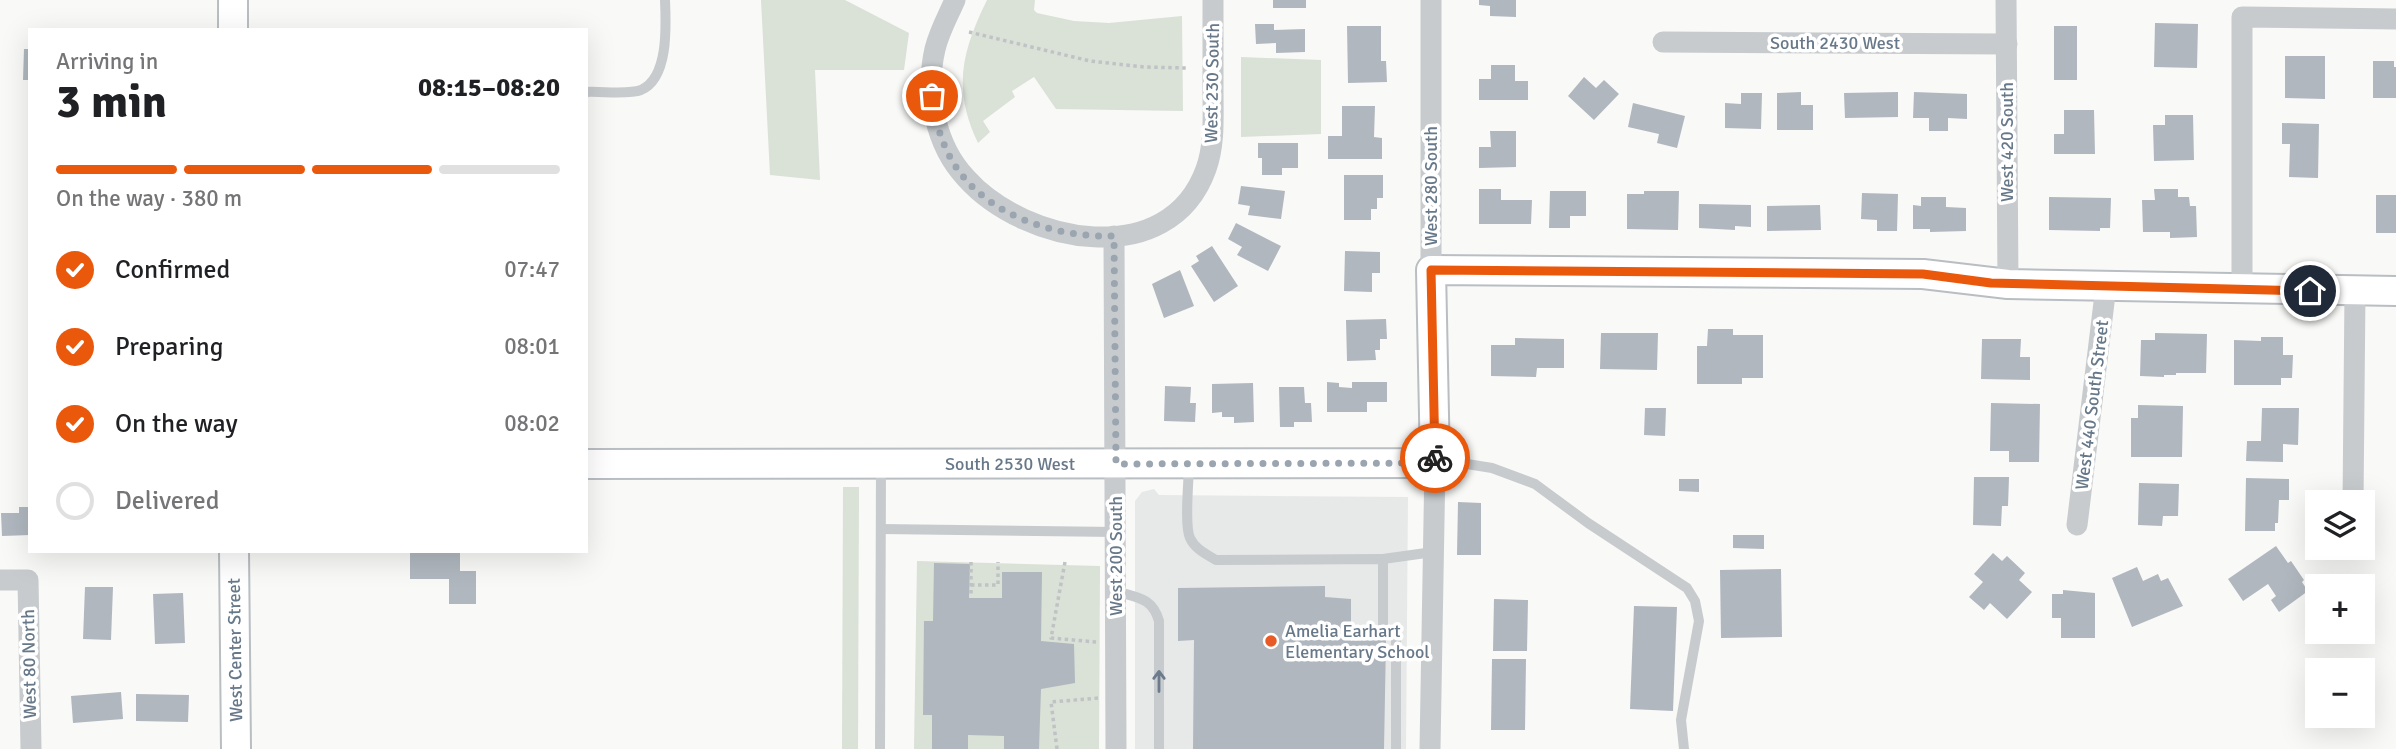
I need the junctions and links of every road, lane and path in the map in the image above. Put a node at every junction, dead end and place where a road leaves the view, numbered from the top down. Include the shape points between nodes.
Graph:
1 (233, 0) edge
2 (665, 0) edge
3 (955, 0) edge
4 (1213, 0) edge
5 (1431, 0) edge
6 (2006, 0) edge
7 (2242, 8) edge
8 (2396, 19) edge
9 (233, 28) edge
10 (969, 32) dead end
11 (1663, 42) dead end
12 (2007, 44) junction
13 (1186, 68) dead end
14 (588, 92) edge
15 (1114, 236) junction
16 (1431, 270) junction
17 (2008, 284) junction
18 (2106, 286) junction
19 (2242, 289) junction
20 (2396, 291) edge
21 (2355, 292) junction
22 (1435, 463) junction
23 (588, 464) edge
24 (881, 464) junction
25 (1116, 464) junction
26 (1189, 464) junction
27 (2353, 490) edge
28 (2077, 525) dead end
29 (881, 529) junction
30 (1116, 532) junction
31 (1433, 552) junction
32 (234, 553) edge
33 (1383, 559) junction
34 (971, 562) dead end
35 (998, 562) dead end
36 (1065, 562) dead end
37 (0, 580) edge
38 (971, 585) junction
39 (1116, 591) junction
40 (971, 597) dead end
41 (1101, 643) dead end
42 (1101, 698) dead end
43 (31, 749) edge
44 (236, 749) edge
45 (880, 749) edge
46 (1057, 749) edge
47 (1116, 749) edge
48 (1160, 749) edge
49 (1396, 749) edge
50 (1430, 749) edge
51 (1684, 749) edge

1 - 9 street
2 - 14 lane via 664,50 652,81 631,92
3 - 15 street, West 230 South via 935,50 932,79 937,127 957,167 977,190 1017,216 1063,233
4 - 15 street, West 230 South via 1212,139 1206,169 1197,188 1166,222
5 - 16 street, West 280 South
6 - 12 street, West 420 South
7 - 8 street
7 - 19 street
10 - 13 path via 1090,61
11 - 12 street, South 2430 West
12 - 17 street, West 420 South
15 - 25 street, West 200 South
16 - 17 street via 1923,274
16 - 22 street, West 280 South
17 - 18 street
18 - 19 street
18 - 28 street, West 440 South Street
19 - 21 street
20 - 21 street
21 - 27 street
22 - 26 street, South 2530 West
22 - 31 street, West 280 South
22 - 51 lane via 1492,468 1535,484 1687,588 1699,621 1681,720
23 - 24 street, South 2530 West
24 - 25 street, South 2530 West
24 - 29 lane
25 - 26 street, South 2530 West
25 - 30 street, West 200 South
26 - 33 lane via 1190,538 1201,552 1216,560
29 - 30 lane
29 - 45 lane
30 - 39 street, West 200 South
31 - 33 lane
31 - 50 street, West 280 South
32 - 44 street, West Center Street
33 - 49 lane via 1383,628 1396,636
34 - 38 path
35 - 38 path via 998,585
36 - 41 path via 1051,638
37 - 43 street, West 80 North via 28,580
38 - 40 path
39 - 47 street, West 200 South
48 -> 39 lane via 1159,621 1147,601
42 - 46 path via 1051,702

